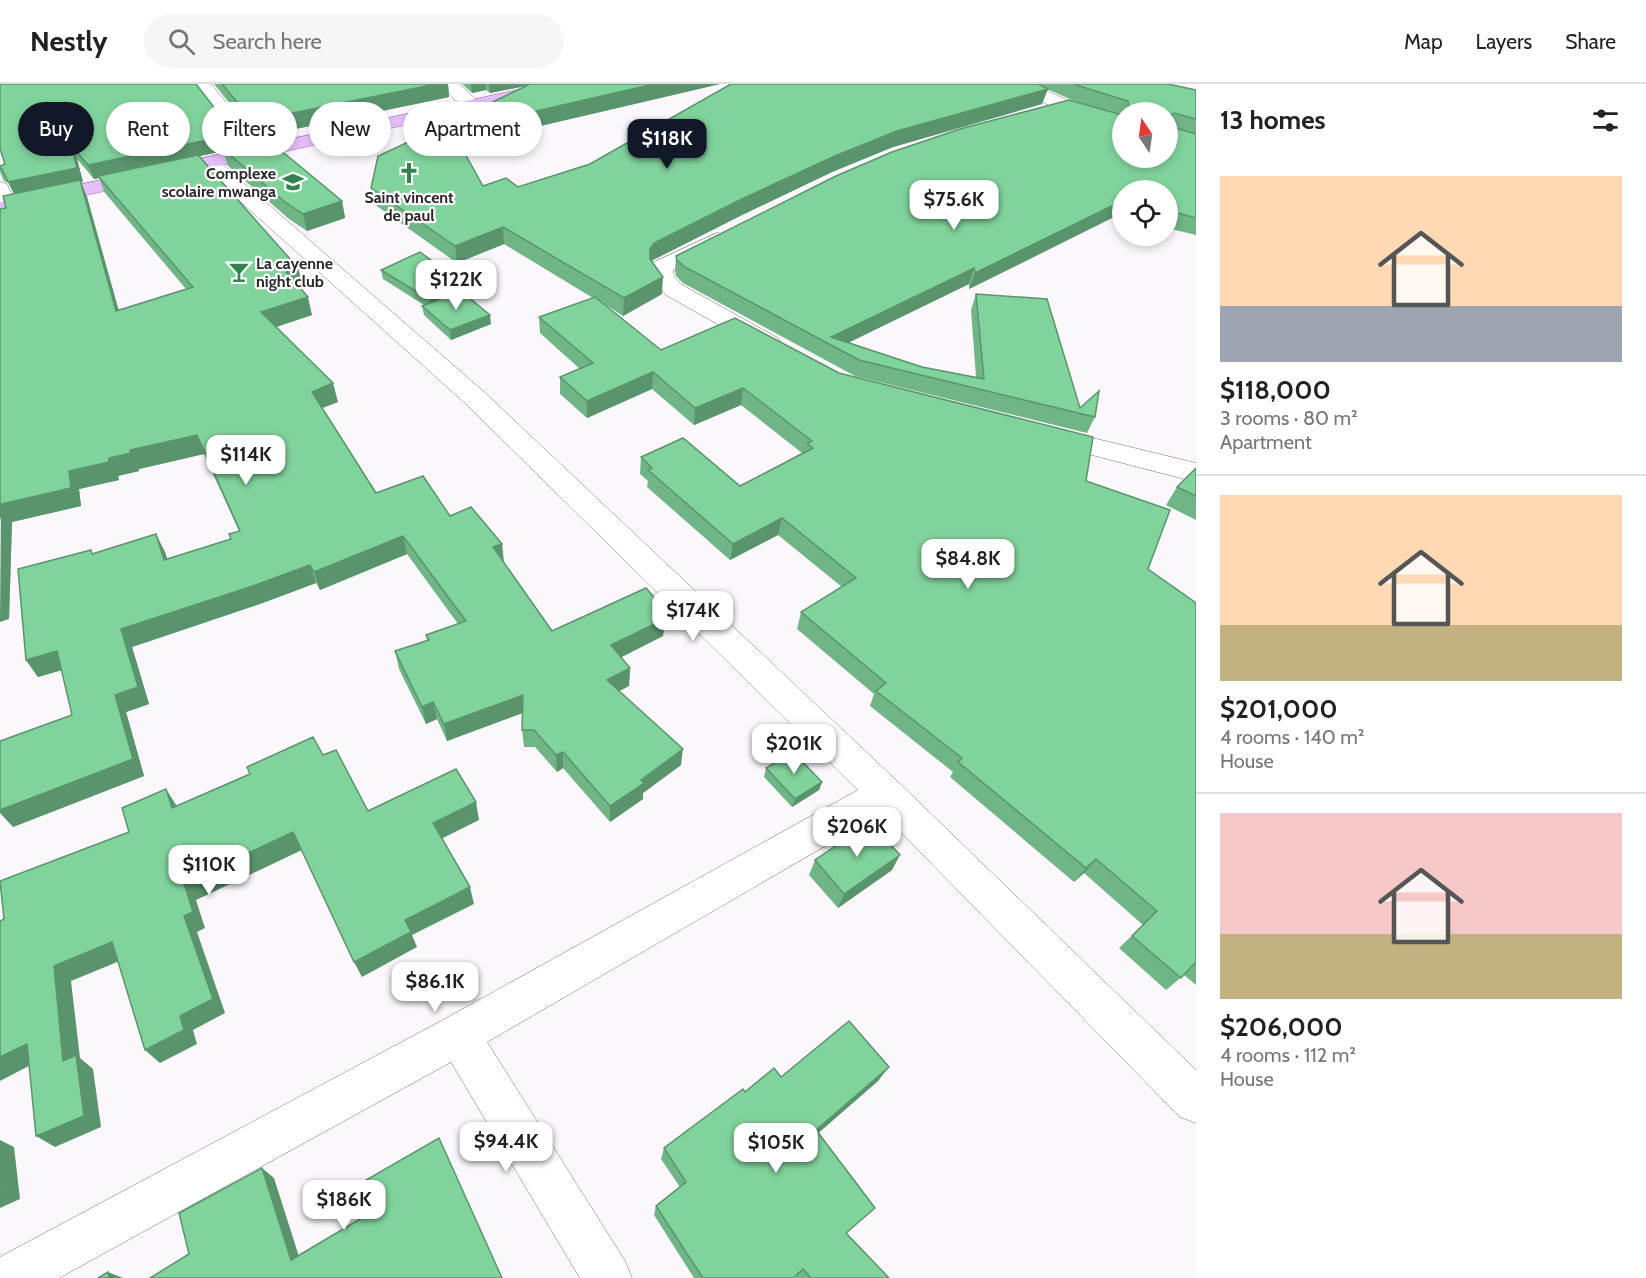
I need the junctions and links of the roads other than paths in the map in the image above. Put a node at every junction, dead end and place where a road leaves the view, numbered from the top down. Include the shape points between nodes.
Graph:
1 (202, 84) edge
2 (449, 84) edge
3 (569, 84) edge
4 (1019, 84) edge
5 (216, 102) edge
6 (470, 102) edge
7 (487, 102) edge
8 (1065, 106) junction
9 (1043, 112) edge
10 (403, 121) edge
11 (1112, 121) edge
12 (297, 144) edge
13 (243, 156) edge
14 (209, 163) junction
15 (2, 201) edge
16 (732, 231) edge
17 (794, 357) edge
18 (1021, 428) edge
19 (1196, 474) edge
20 (885, 793) junction
21 (458, 1035) junction
22 (1196, 1101) edge
23 (11, 1278) edge
24 (608, 1278) edge

1 - 5 street
2 - 6 street
3 - 7 main road
4 - 8 street
8 - 9 street
8 - 11 street
10 - 12 main road
13 - 14 main road
14 - 15 main road
14 - 20 street via 474,397
16 - 17 street via 663,267 663,278 674,290
18 - 19 street
20 - 21 street
20 - 22 street
21 - 23 street
21 - 24 street

